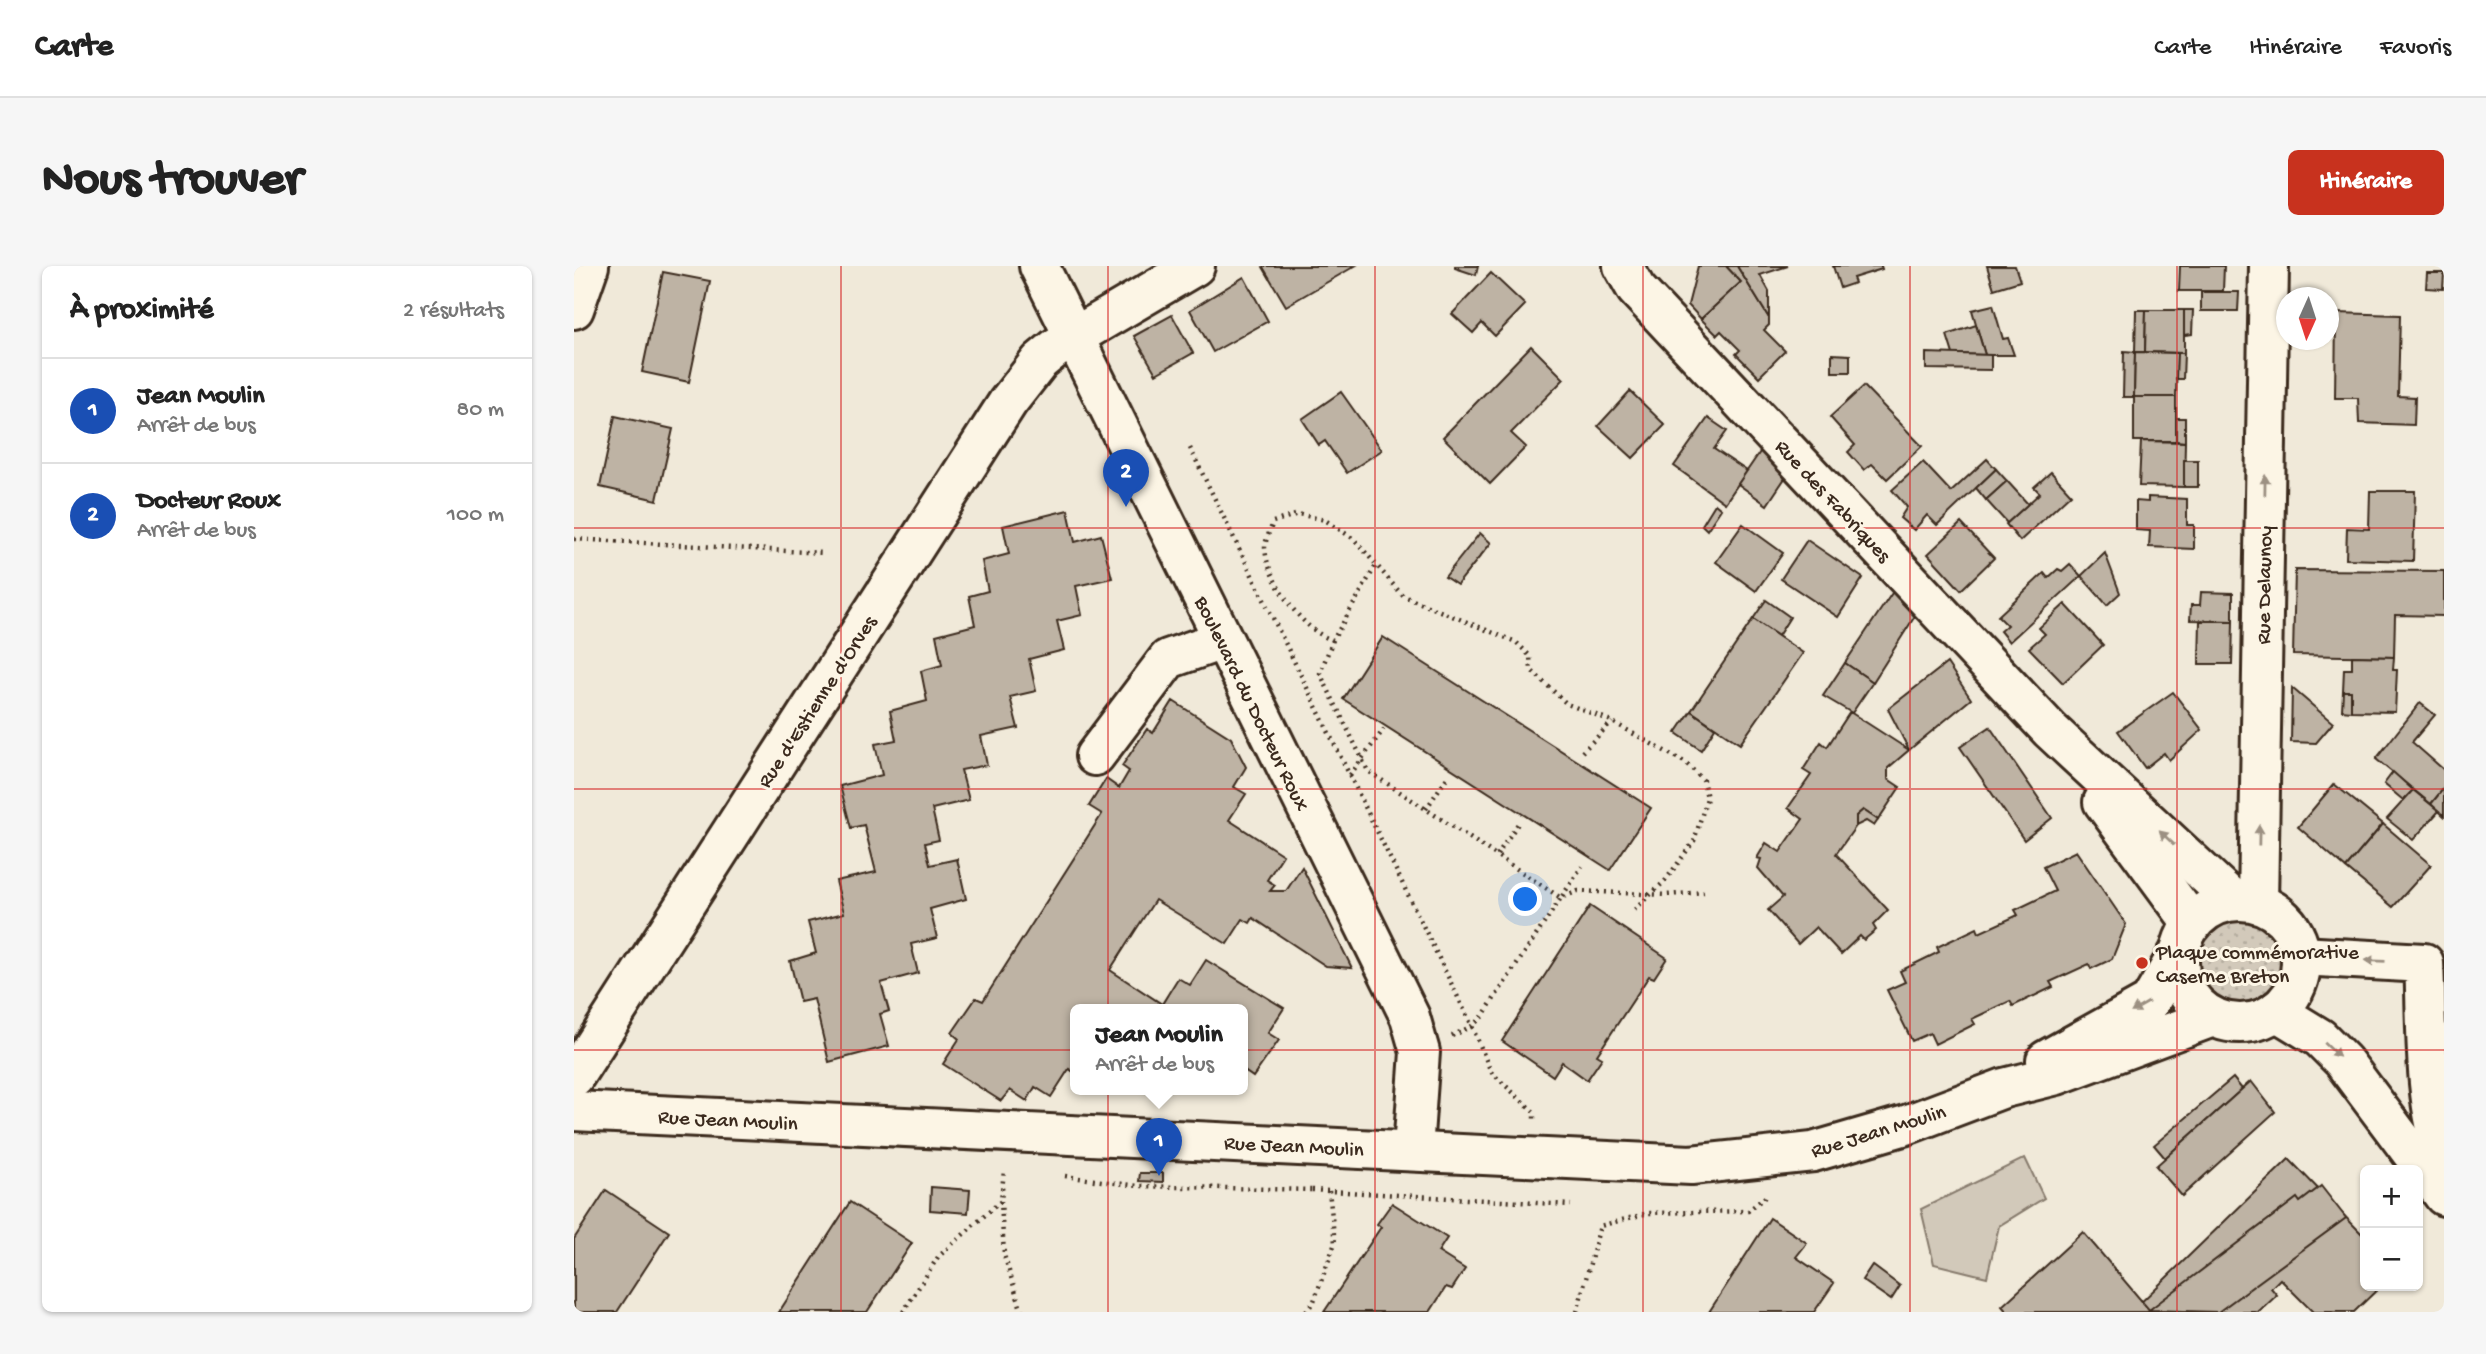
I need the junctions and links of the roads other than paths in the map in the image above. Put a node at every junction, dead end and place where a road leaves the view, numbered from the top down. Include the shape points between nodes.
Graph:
1 (589, 266) edge
2 (1039, 266) edge
3 (1195, 266) edge
4 (1623, 266) edge
5 (2269, 266) edge
6 (574, 309) edge
7 (1072, 337) junction
8 (1222, 640) junction
9 (2050, 730) junction
10 (1095, 756) dead end
11 (2246, 902) junction
12 (2185, 938) junction
13 (2434, 953) edge
14 (2301, 956) junction
15 (2276, 1011) junction
16 (2213, 1017) junction
17 (574, 1077) edge
18 (2004, 1088) junction
19 (574, 1111) edge
20 (1413, 1150) junction
21 (2444, 1152) edge
22 (2444, 1196) edge

1 - 6 street
2 - 7 street, Boulevard du Docteur Roux
3 - 7 street, Rue d'Estienne d'Orves
4 - 9 street, Rue des Fabriques via 1636,289
11 -> 5 street, Rue Delaunoy
7 - 8 street, Boulevard du Docteur Roux
7 - 17 street, Rue d'Estienne d'Orves via 1040,361 1008,402
8 - 10 street via 1168,659
8 - 20 street, Boulevard du Docteur Roux via 1410,1017 1420,1052
11 -> 9 street, Rue des Fabriques
9 - 12 street, Rue des Fabriques
11 - 12 street via 2218,904
11 - 14 street via 2274,911 2287,923
12 - 16 street via 2179,972 2185,990
12 -> 18 street, Rue Jean Moulin via 2150,1002
13 -> 14 street
13 - 21 street via 2432,1097
14 - 15 street via 2300,977 2291,996
15 - 16 street via 2245,1023
15 -> 22 street via 2320,1038 2343,1060
16 - 18 street, Rue Jean Moulin via 2056,1075
18 - 20 street, Rue Jean Moulin via 1906,1125 1813,1152 1691,1165
19 - 20 street, Rue Jean Moulin

